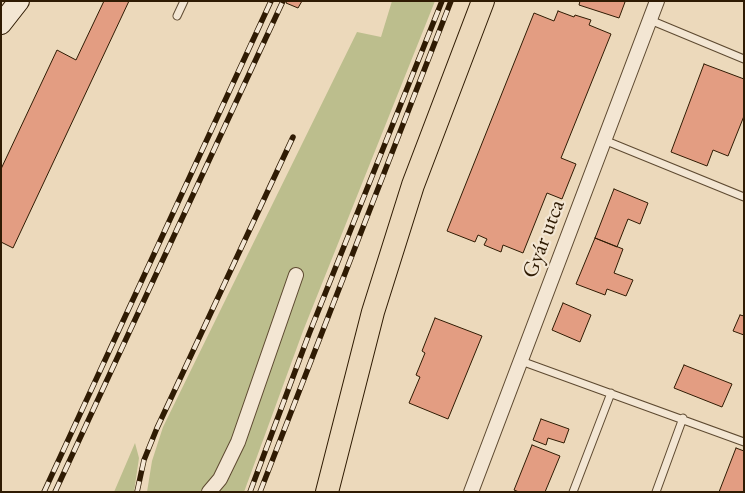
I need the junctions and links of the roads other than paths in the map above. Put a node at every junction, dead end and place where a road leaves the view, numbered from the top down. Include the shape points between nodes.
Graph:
1 (19, 1) edge
2 (184, 1) edge
3 (482, 1) edge
4 (657, 1) edge
5 (177, 16) dead end
6 (650, 20) junction
7 (1, 24) edge
8 (744, 59) edge
9 (604, 140) junction
10 (742, 198) edge
11 (296, 275) dead end
12 (521, 361) junction
13 (611, 393) junction
14 (682, 418) junction
15 (744, 442) edge
16 (209, 492) edge
17 (327, 492) edge
18 (471, 492) edge
19 (574, 492) edge
20 (656, 492) edge

1 - 7 main road
2 - 5 lane
3 - 17 main road via 410,194 373,312
4 - 6 street, Gyár utca
6 - 8 lane
6 - 9 street, Gyár utca
9 - 10 lane
9 - 12 street, Gyár utca
11 - 16 street via 238,442 220,479
12 - 13 lane
12 - 18 street, Gyár utca
13 - 14 lane
13 - 19 lane
14 - 15 lane
14 - 20 lane

